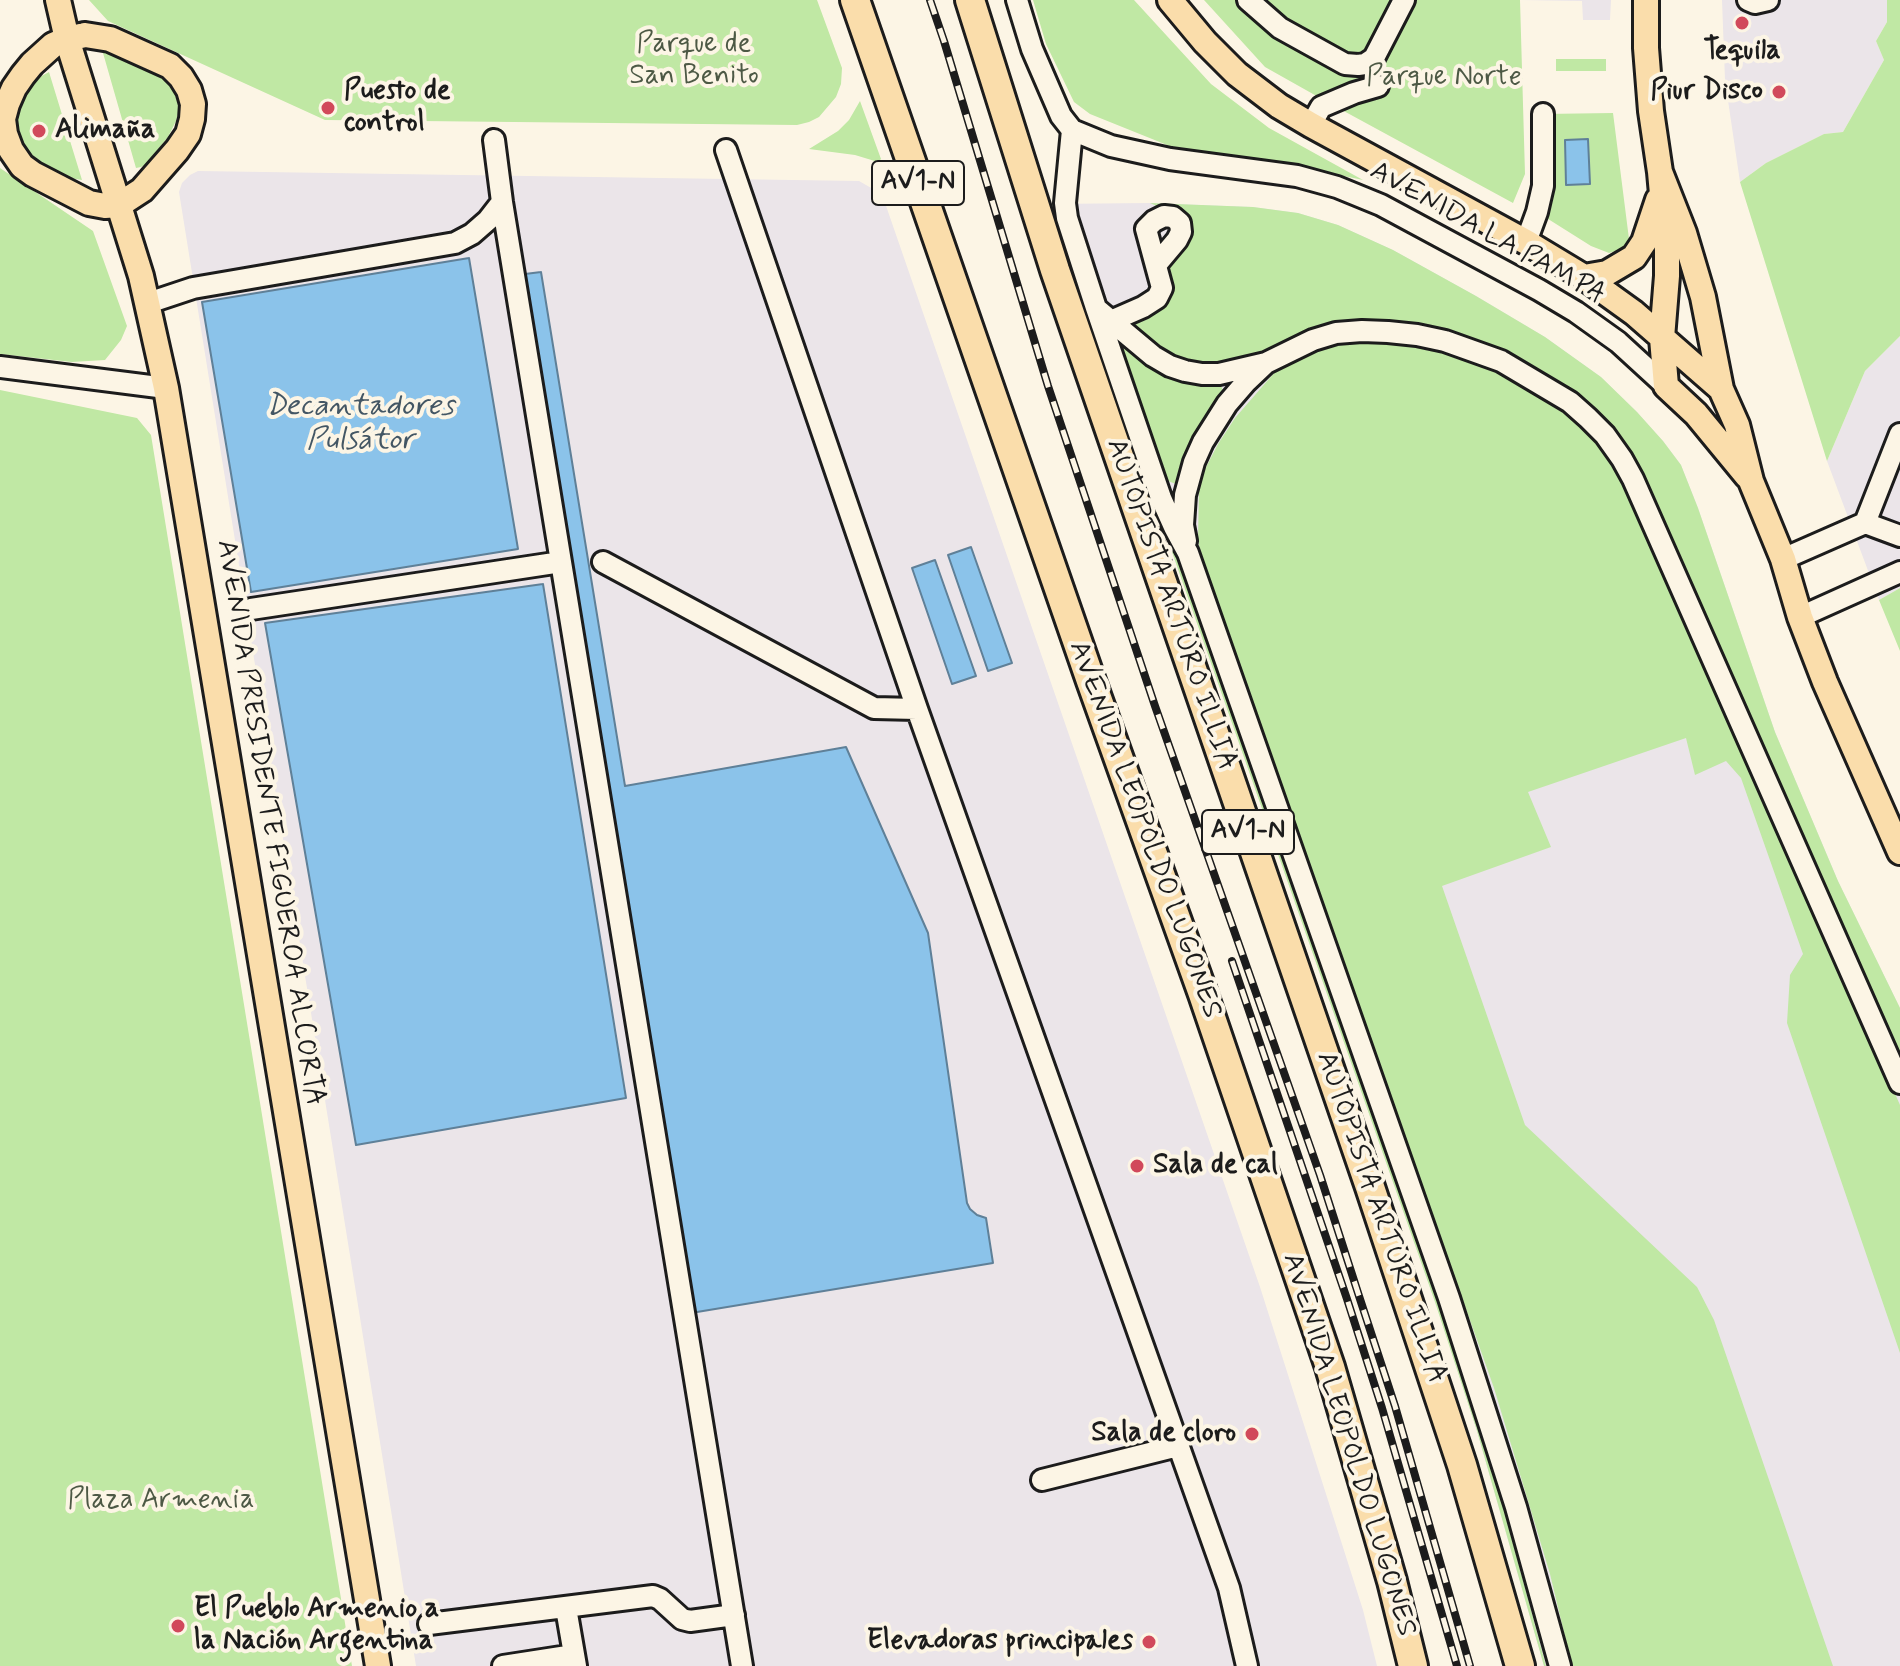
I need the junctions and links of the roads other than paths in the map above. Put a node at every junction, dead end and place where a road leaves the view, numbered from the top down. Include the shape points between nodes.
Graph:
1 (58, 0) edge
2 (855, 0) edge
3 (970, 0) edge
4 (1017, 0) edge
5 (1248, 0) edge
6 (1404, 0) edge
7 (1646, 0) edge
8 (1748, 0) edge
9 (1768, 0) edge
10 (1171, 2) edge
11 (67, 39) junction
12 (1365, 64) junction
13 (3, 106) edge
14 (1543, 114) dead end
15 (1311, 125) junction
16 (1072, 130) junction
17 (494, 140) dead end
18 (726, 150) dead end
19 (0, 153) edge
20 (22, 166) junction
21 (1660, 181) junction
22 (502, 202) junction
23 (119, 205) junction
24 (1526, 242) junction
25 (1156, 265) dead end
26 (1584, 277) junction
27 (148, 303) junction
28 (1103, 314) junction
29 (1662, 338) junction
30 (1266, 363) junction
31 (0, 367) edge
32 (1666, 386) junction
33 (166, 388) junction
34 (1721, 389) junction
35 (1900, 434) edge
36 (1751, 481) junction
37 (1865, 523) junction
38 (1900, 536) edge
39 (1188, 553) junction
40 (1783, 559) junction
41 (561, 562) junction
42 (603, 562) dead end
43 (1900, 572) edge
44 (251, 609) dead end
45 (1800, 617) junction
46 (917, 709) junction
47 (1900, 852) edge
48 (1900, 1083) edge
49 (1178, 1446) junction
50 (1042, 1480) dead end
51 (566, 1608) junction
52 (734, 1615) junction
53 (429, 1624) dead end
54 (575, 1661) edge
55 (378, 1666) edge
56 (503, 1666) edge
57 (742, 1666) edge
58 (1247, 1666) edge
59 (1413, 1666) edge
60 (1520, 1666) edge
61 (1560, 1666) edge

1 - 11 main road, AVENIDA PRESIDENTE FIGUEROA ALCORTA
2 - 59 highway, AVENIDA LEOPOLDO LUGONES / AV1-N via 1330,1367
3 - 60 highway, AUTOPISTA ARTURO ILLIA / AV1-N via 1055,270 1453,1436
4 - 16 street via 1032,49
5 - 12 street via 1313,47 1345,64
6 - 12 street via 1374,58
7 - 21 main road
8 - 9 street
10 - 15 main road, AVENIDA LA PAMPA via 1237,74
11 - 13 main road via 32,64
11 - 23 main road, AVENIDA PRESIDENTE FIGUEROA ALCORTA
11 - 23 main road via 85,35 119,42 170,66 189,90 193,104 188,134 152,181
12 - 15 street via 1380,89 1321,107
13 - 20 main road via 5,134
14 - 24 street via 1543,186
15 - 24 main road, AVENIDA LA PAMPA
16 - 28 street via 1067,218
16 - 32 street, AVENIDA LA PAMPA via 1111,146 1170,159 1297,176 1381,205 1576,312
17 - 22 street
18 - 46 street
19 - 20 street
20 - 23 main road via 89,203
21 - 26 main road via 1640,250 1607,273
21 - 29 main road via 1667,263
21 - 34 main road via 1684,233 1703,297
22 - 27 street via 472,234 455,243 193,288
22 - 41 street
23 - 27 main road, AVENIDA PRESIDENTE FIGUEROA ALCORTA
24 - 26 main road, AVENIDA LA PAMPA
25 - 28 street via 1162,288 1157,298 1143,307
26 - 29 main road, AVENIDA LA PAMPA
27 - 33 main road, AVENIDA PRESIDENTE FIGUEROA ALCORTA
28 - 30 street via 1153,356 1185,371 1219,374
28 - 39 street via 1161,498
29 - 32 main road
29 - 34 main road, AVENIDA LA PAMPA
30 - 39 street via 1227,404 1194,462 1183,525
30 - 48 street via 1336,333 1388,332 1445,341 1525,375 1570,402 1605,435 1633,479
31 - 33 street
32 - 36 main road
33 - 55 main road, AVENIDA PRESIDENTE FIGUEROA ALCORTA
34 - 36 main road via 1737,425
35 - 37 street
36 - 40 main road
37 - 38 street
37 - 40 street
39 - 61 street via 1449,1298
40 - 45 main road
41 - 44 street
41 - 52 street
42 - 46 street via 874,708
43 - 45 street
45 - 47 main road
46 - 49 street
49 - 50 street
49 - 58 street via 1229,1588
51 - 52 street via 653,1596 690,1621
51 - 53 street
51 - 54 street
52 - 57 street
54 - 56 street

